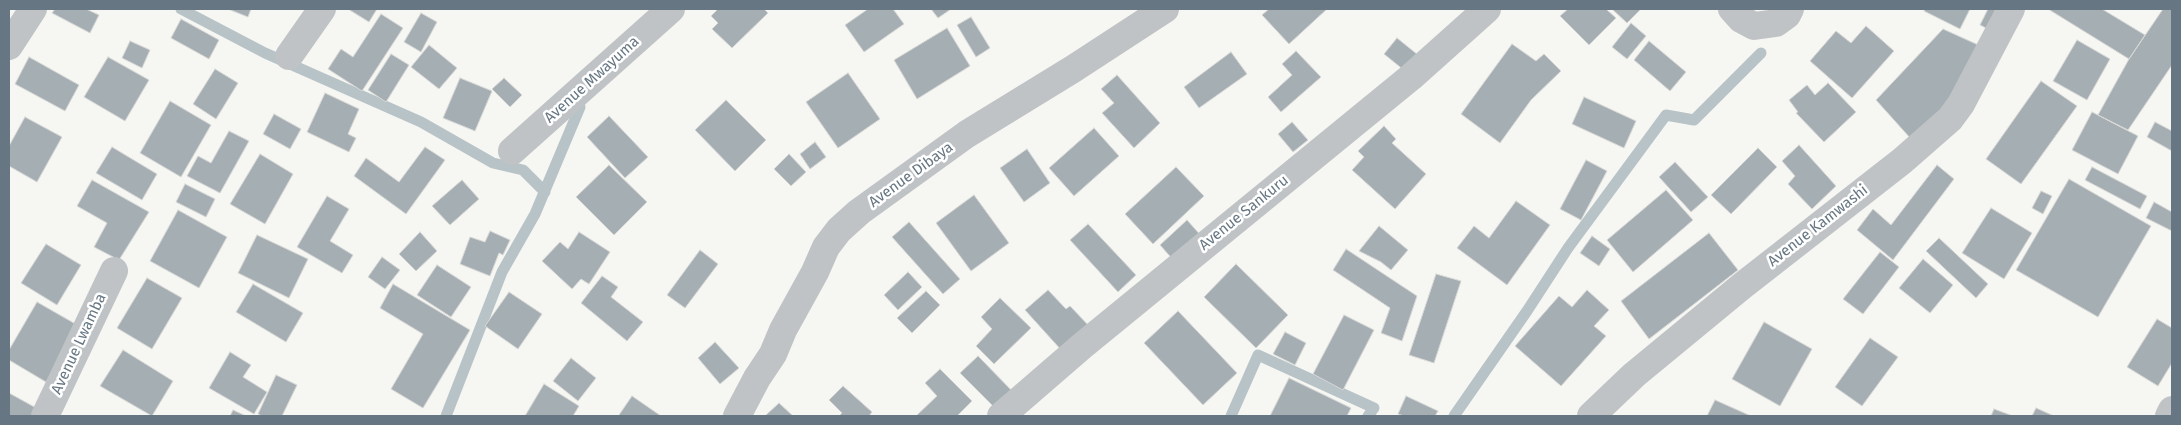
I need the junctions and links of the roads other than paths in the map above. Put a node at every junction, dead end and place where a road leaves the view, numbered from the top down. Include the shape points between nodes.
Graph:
1 (33, 9) edge
2 (322, 9) edge
3 (671, 9) edge
4 (1165, 9) edge
5 (1487, 9) edge
6 (1732, 9) edge
7 (1790, 9) edge
8 (2011, 9) edge
9 (9, 46) edge
10 (289, 56) dead end
11 (512, 151) dead end
12 (114, 272) dead end
13 (2172, 410) edge
14 (45, 416) edge
15 (737, 416) edge
16 (1001, 416) edge
17 (1591, 416) edge
18 (2169, 416) edge

1 - 9 street
2 - 10 street
3 - 11 street, Avenue Mwayuma
4 - 15 street, Avenue Dibaya via 967,134 839,230 826,248 773,354
5 - 16 street, Avenue Sankuru
6 - 7 street via 1754,26 1776,23
8 - 17 street, Avenue Kamwashi via 1961,104 1950,118 1902,161 1634,375
12 - 14 street, Avenue Lwamba
13 - 18 street

